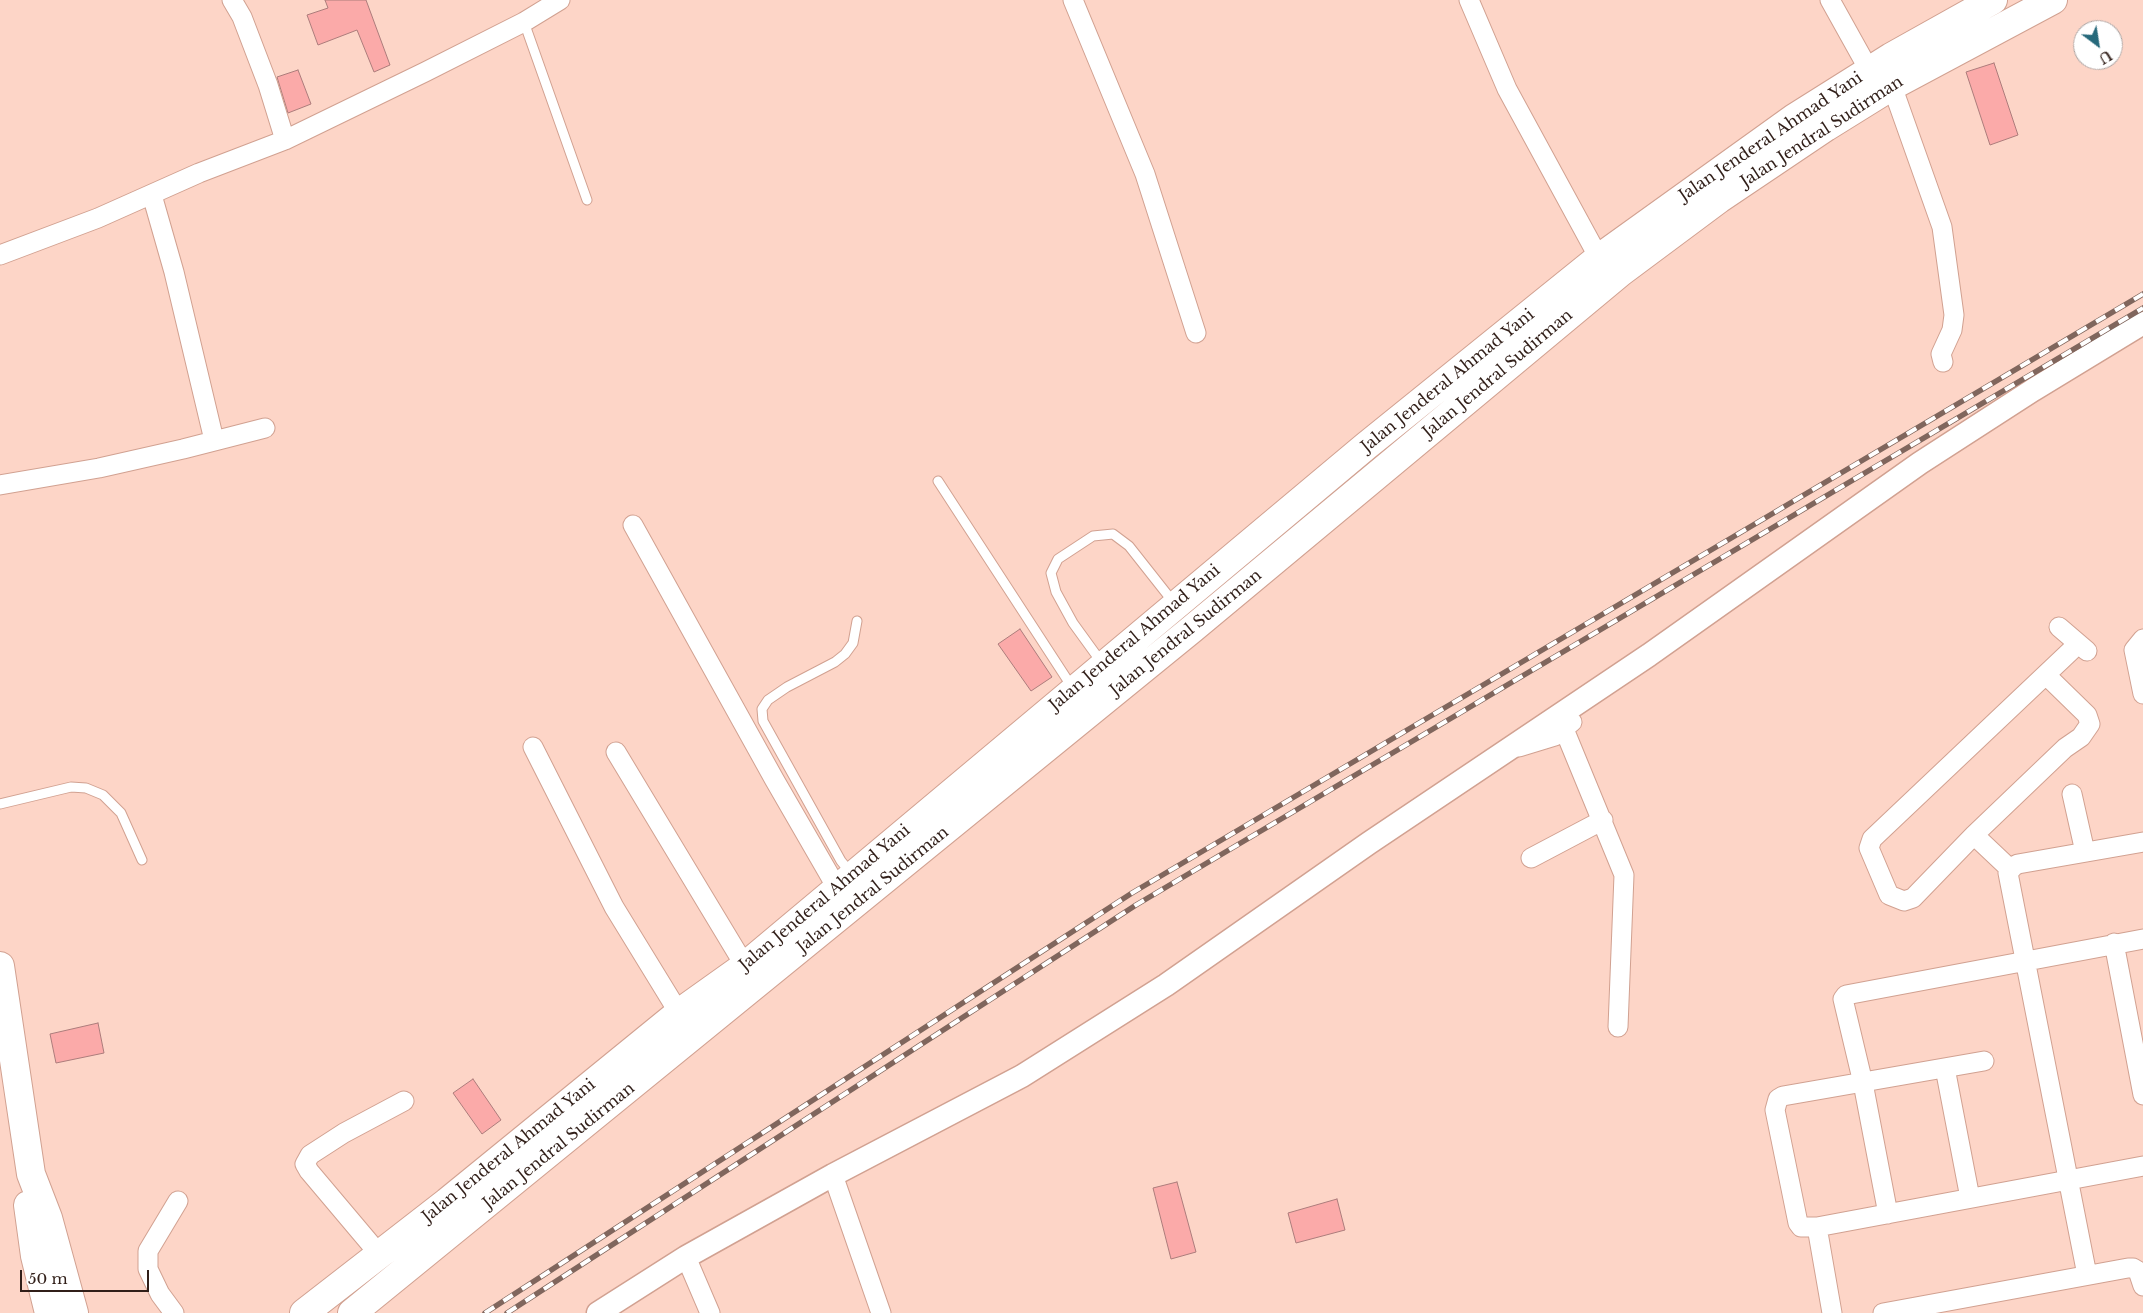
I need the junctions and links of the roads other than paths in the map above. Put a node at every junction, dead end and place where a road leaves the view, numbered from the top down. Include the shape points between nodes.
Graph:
1 (232, 0) edge
2 (560, 0) edge
3 (1073, 0) edge
4 (1469, 0) edge
5 (1830, 0) edge
6 (1993, 0) edge
7 (2053, 0) edge
8 (1964, 7) edge
9 (524, 22) junction
10 (1870, 70) junction
11 (1892, 86) junction
12 (285, 140) junction
13 (152, 195) junction
14 (587, 200) dead end
15 (0, 255) edge
16 (1600, 258) junction
17 (2143, 323) edge
18 (1196, 333) dead end
19 (1943, 362) dead end
20 (265, 428) dead end
21 (214, 440) junction
22 (938, 482) dead end
23 (0, 485) edge
24 (633, 525) dead end
25 (1183, 617) junction
26 (857, 621) dead end
27 (2059, 627) dead end
28 (2143, 639) edge
29 (2046, 675) junction
30 (1112, 676) junction
31 (1074, 690) junction
32 (1591, 694) junction
33 (2143, 694) edge
34 (1564, 729) junction
35 (533, 747) dead end
36 (1508, 750) junction
37 (616, 752) dead end
38 (2072, 794) dead end
39 (0, 804) edge
40 (1602, 820) junction
41 (1974, 835) junction
42 (2143, 842) edge
43 (2085, 852) junction
44 (1530, 858) dead end
45 (142, 860) dead end
46 (2010, 869) junction
47 (845, 881) junction
48 (2143, 939) edge
49 (2114, 943) junction
50 (2025, 961) junction
51 (745, 966) junction
52 (1, 976) edge
53 (679, 1013) junction
54 (1618, 1027) dead end
55 (1984, 1061) dead end
56 (1945, 1068) junction
57 (1863, 1083) junction
58 (2143, 1095) edge
59 (404, 1101) dead end
60 (2143, 1166) edge
61 (31, 1174) junction
62 (833, 1175) junction
63 (2068, 1180) junction
64 (1970, 1198) junction
65 (178, 1201) dead end
66 (1888, 1214) junction
67 (1817, 1227) junction
68 (379, 1254) junction
69 (686, 1257) junction
70 (2087, 1275) junction
71 (2143, 1286) edge
72 (1942, 1308) edge
73 (49, 1313) edge
74 (74, 1313) edge
75 (174, 1313) edge
76 (304, 1313) edge
77 (352, 1313) edge
78 (598, 1313) edge
79 (710, 1313) edge
80 (881, 1313) edge
81 (1832, 1313) edge
82 (1883, 1313) edge

1 - 12 street via 242,17 268,85
2 - 9 street
3 - 18 street via 1152,192
4 - 16 street via 1508,89
5 - 10 street
6 - 8 highway, Jalan Jenderal Ahmad Yani
7 - 11 highway, Jalan Jendral Sudirman
8 - 10 highway, Jalan Jenderal Ahmad Yani
9 - 12 street
9 - 14 lane
10 - 16 highway, Jalan Jenderal Ahmad Yani via 1794,118
11 - 19 street via 1942,227 1954,315 1952,330 1941,354
11 - 25 highway, Jalan Jendral Sudirman via 1719,199 1621,272
12 - 13 street
13 - 15 street
13 - 21 street
16 - 25 highway, Jalan Jenderal Ahmad Yani via 1366,446
17 - 32 street via 1920,463
20 - 21 street
21 - 23 street via 98,468
22 - 31 lane
24 - 47 street via 750,737
25 - 30 highway, Jalan Jendral Sudirman
25 - 30 lane via 1129,546 1113,534 1093,536 1058,559 1051,574 1056,592
26 - 47 lane via 853,643 845,654 787,687 768,700 762,709 763,722 841,861
27 - 29 street via 2082,648
28 - 33 street via 2134,650
29 - 41 street via 2083,710 2090,724 2081,737 2065,748
29 - 41 street via 1872,839 1870,848 1889,895 1904,901 1913,898
30 - 31 highway, Jalan Jenderal Ahmad Yani
30 - 77 highway, Jalan Jendral Sudirman
31 - 47 highway, Jalan Jenderal Ahmad Yani
32 - 34 street
32 - 36 street
34 - 36 street via 1548,738
34 - 40 street
35 - 53 street via 614,907
36 - 62 street via 1166,985 1038,1066
37 - 51 street
38 - 43 street
39 - 45 lane via 71,787 86,788 103,795 121,813
40 - 44 street
40 - 54 street via 1618,855 1625,882
41 - 46 street
42 - 43 street
43 - 46 street via 2018,864
46 - 50 street via 2009,879
47 - 51 highway, Jalan Jenderal Ahmad Yani
48 - 49 street
49 - 50 street
49 - 58 street
50 - 57 street via 1846,995 1843,999
50 - 63 street
51 - 53 highway, Jalan Jenderal Ahmad Yani
52 - 61 highway
53 - 68 highway, Jalan Jenderal Ahmad Yani
55 - 56 street
56 - 57 street
56 - 64 street
57 - 66 street
57 - 67 street via 1783,1096 1775,1102 1798,1223 1806,1228
59 - 68 street via 344,1132 310,1155 305,1164
60 - 63 street
61 - 73 highway via 28,1205 35,1256
61 - 74 highway via 48,1218
62 - 69 street
62 - 80 street
63 - 64 street
63 - 70 street
64 - 66 street
65 - 75 street via 148,1251 148,1269
66 - 67 street
67 - 81 street
68 - 76 highway, Jalan Jenderal Ahmad Yani
69 - 78 street
69 - 79 street
70 - 71 street via 2133,1268 2141,1277
70 - 72 street
72 - 82 street

